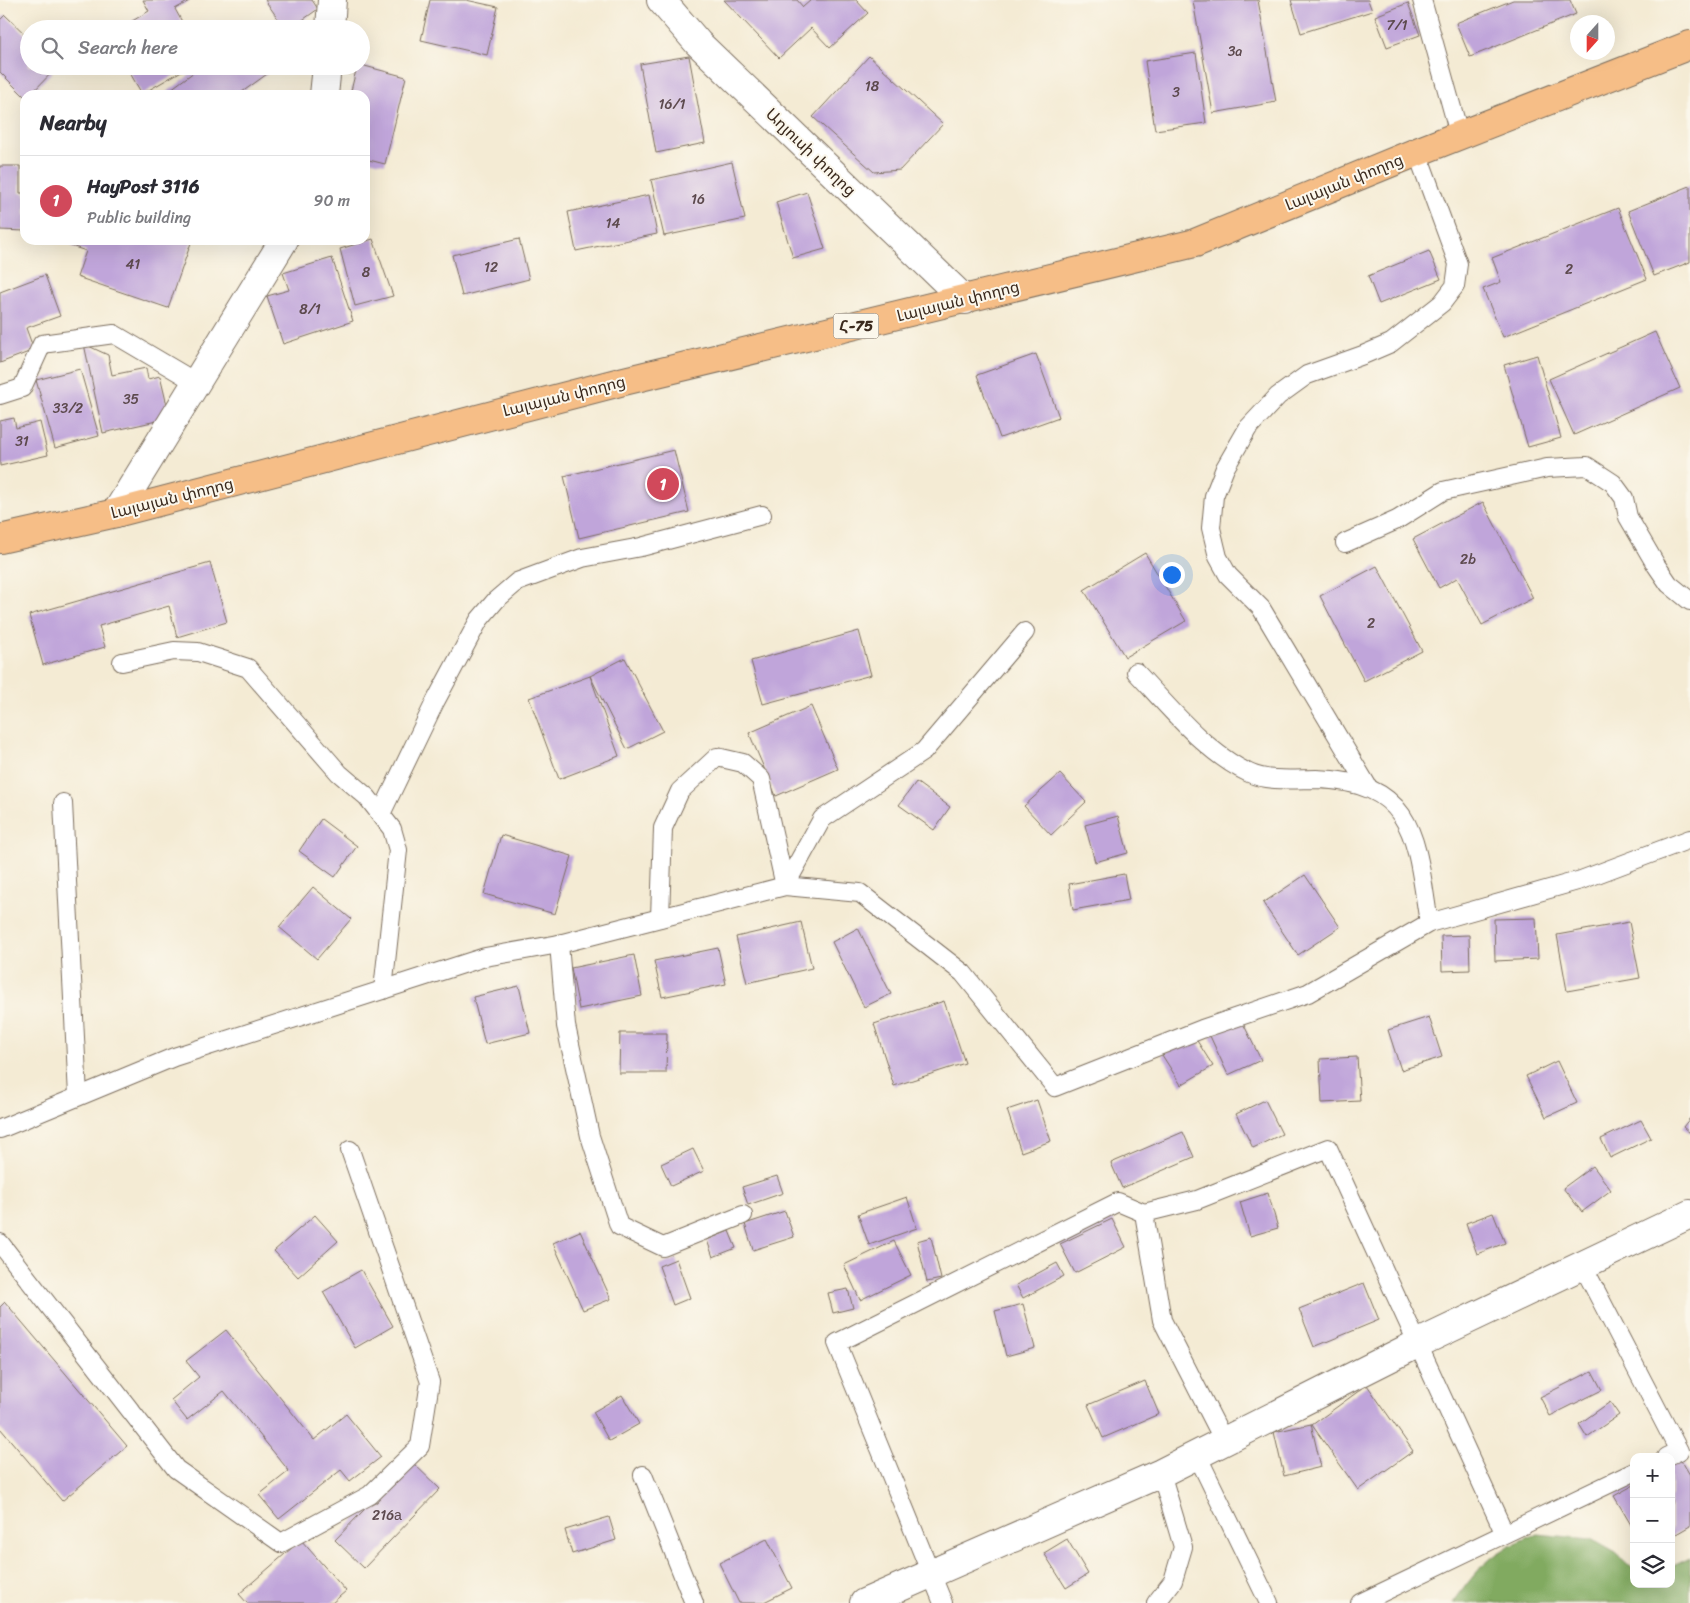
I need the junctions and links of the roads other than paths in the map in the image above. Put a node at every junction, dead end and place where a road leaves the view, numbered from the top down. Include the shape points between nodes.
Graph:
1 (332, 0) edge
2 (661, 0) edge
3 (1422, 0) edge
4 (331, 20) edge
5 (1690, 45) edge
6 (326, 75) edge
7 (325, 90) edge
8 (1460, 137) junction
9 (1417, 152) junction
10 (281, 245) edge
11 (964, 300) junction
12 (197, 383) junction
13 (0, 396) edge
14 (116, 513) junction
15 (762, 515) dead end
16 (0, 539) edge
17 (1345, 543) dead end
18 (1690, 602) edge
19 (1025, 632) dead end
20 (122, 662) dead end
21 (1136, 672) dead end
22 (1368, 787) junction
23 (63, 803) dead end
24 (380, 814) junction
25 (1690, 839) edge
26 (785, 886) junction
27 (660, 918) junction
28 (1429, 923) junction
29 (559, 944) junction
30 (383, 990) junction
31 (78, 1096) junction
32 (0, 1128) edge
33 (350, 1150) dead end
34 (1144, 1213) junction
35 (1690, 1214) edge
36 (743, 1215) dead end
37 (0, 1243) edge
38 (1584, 1266) junction
39 (1419, 1343) junction
40 (1224, 1441) junction
41 (1675, 1453) edge
42 (1197, 1455) junction
43 (1161, 1473) junction
44 (1630, 1474) edge
45 (643, 1475) dead end
46 (1504, 1532) junction
47 (931, 1573) junction
48 (694, 1603) edge
49 (864, 1603) edge
50 (943, 1603) edge
51 (1156, 1603) edge
52 (1269, 1603) edge
53 (1360, 1603) edge

1 - 4 street
2 - 11 street, Աղյուսի փողոց via 698,43
3 - 8 lane
5 - 8 highway, Լալայան փողոց / Հ-75
6 - 7 street
8 - 9 highway, Լալայան փողոց / Հ-75
9 - 11 highway, Լալայան փողոց / Հ-75 via 1195,243
9 - 22 lane via 1458,264 1454,286 1442,303 1391,343 1307,375 1278,396 1248,428 1225,468 1214,496 1211,528 1218,557 1228,575 1260,608
10 - 12 street
11 - 14 highway, Լալայան փողոց / Հ-75 via 624,381
12 - 13 lane via 114,334 42,344 22,388
12 - 14 street
14 - 16 highway, Լալայան փողոց / Հ-75
15 - 24 lane via 641,547 582,558 517,582 479,620
17 - 18 lane via 1397,520 1442,492 1464,485 1547,468 1587,466 1613,482 1624,498 1628,517 1656,565 1669,584
19 - 26 lane via 924,751 822,819
20 - 24 lane via 174,651 198,652 248,668 339,774 367,797
21 - 22 lane via 1207,745 1250,774 1270,778 1339,780
22 - 28 lane via 1390,799 1403,815 1418,853
23 - 31 lane
24 - 30 lane via 392,829 398,850
25 - 28 lane via 1582,880
26 - 27 lane
26 - 27 lane via 761,779 743,763 717,756 680,791 663,828
26 - 28 lane via 860,894 963,973 1055,1087 1202,1029 1308,993
27 - 29 lane
29 - 30 lane via 485,957
29 - 36 lane via 566,1026 590,1136 619,1226 663,1247
30 - 31 lane via 174,1057
31 - 32 lane
33 - 37 lane via 430,1382 420,1446 370,1495 282,1543 176,1469
34 - 39 lane via 1197,1200 1328,1148
34 - 40 lane via 1162,1320
34 - 47 lane via 1118,1202 837,1343
35 - 38 street
38 - 39 street
38 - 41 lane via 1679,1451
39 - 40 street
39 - 46 lane
40 - 42 street
42 - 43 street
42 - 52 lane
43 - 47 street
43 - 51 lane via 1183,1547 1173,1581
44 - 46 lane
45 - 48 lane
46 - 53 lane
47 - 49 street
47 - 50 lane

